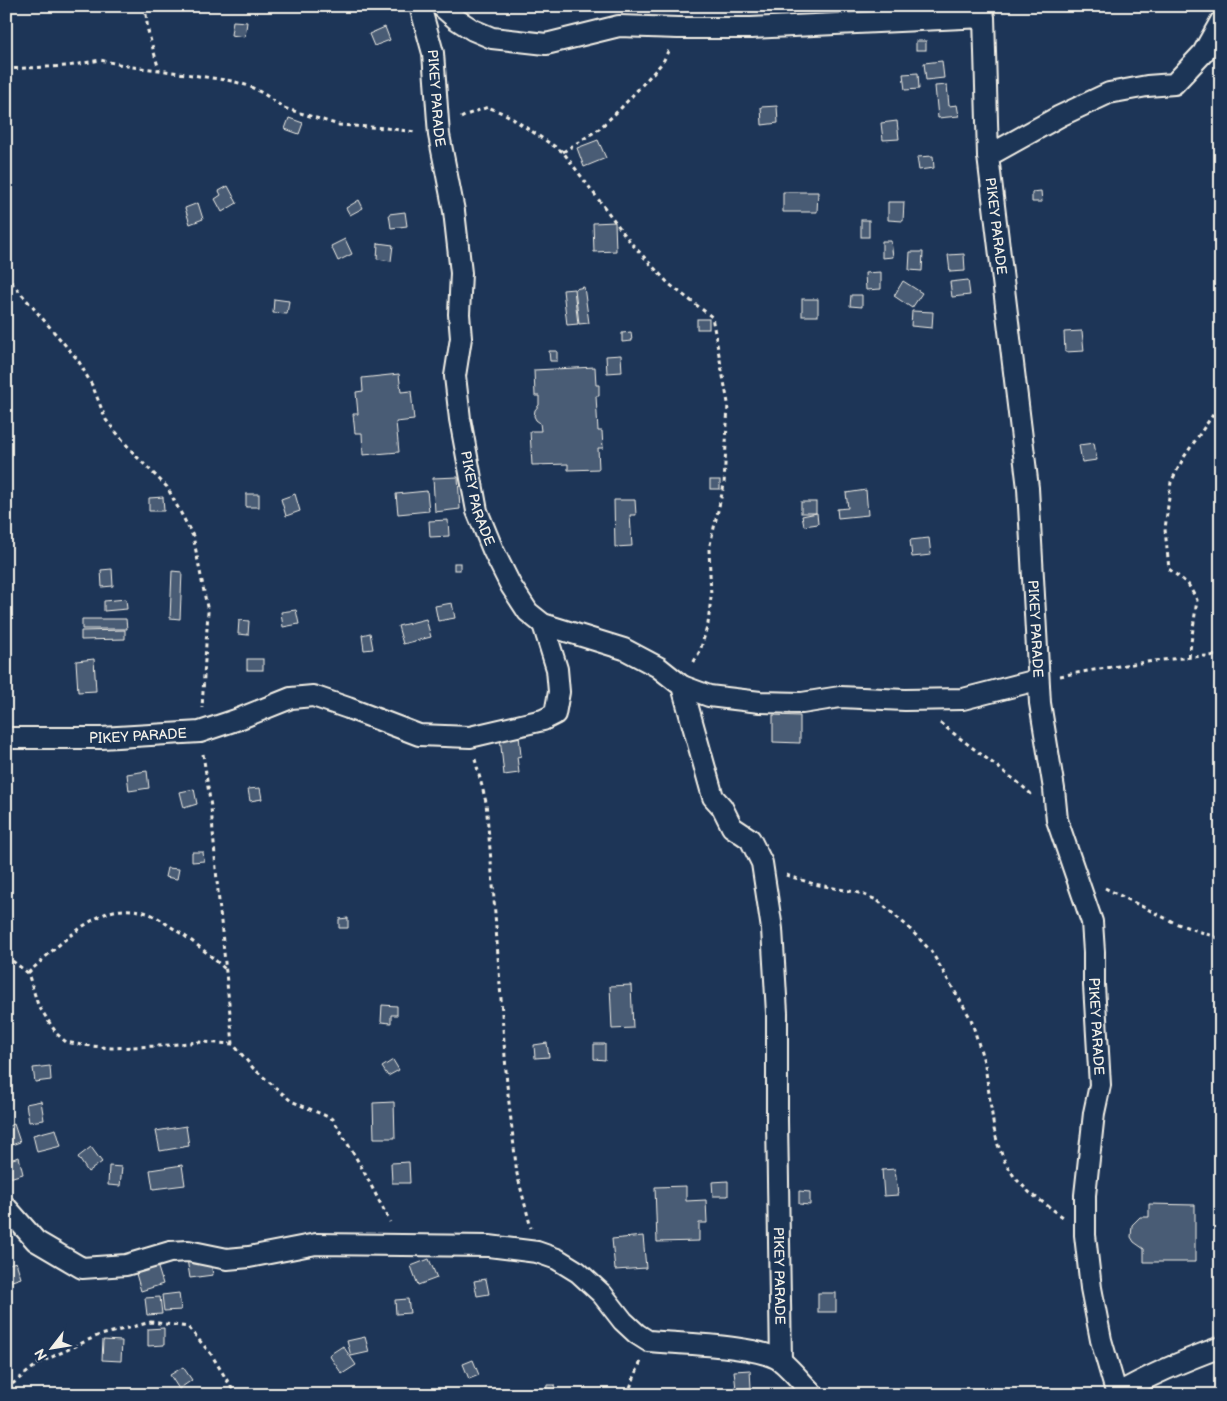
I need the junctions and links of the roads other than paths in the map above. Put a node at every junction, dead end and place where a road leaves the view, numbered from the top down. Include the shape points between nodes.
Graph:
1 (420, 6) edge
2 (441, 6) edge
3 (1221, 21) edge
4 (988, 156) junction
5 (543, 624) junction
6 (1037, 680) junction
7 (682, 686) junction
8 (6, 738) edge
9 (6, 1207) edge
10 (1221, 1347) edge
11 (781, 1361) junction
12 (814, 1395) edge
13 (1117, 1395) edge

1 - 5 street, PIKEY PARADE via 433,54 439,135 454,211 461,273 461,338 455,376 477,511 511,586 528,612
2 - 4 street, PIKEY PARADE via 473,30 492,38 546,44 619,26 750,28 984,17
3 - 4 street via 1203,52 1174,84 1109,93
4 - 6 street, PIKEY PARADE via 1028,488
5 - 7 street, PIKEY PARADE via 624,649 658,667
5 - 8 street, PIKEY PARADE via 557,669 559,692 555,714 543,720 470,737 419,736 313,696 291,698 200,732 101,738
6 - 7 street via 963,699 840,697 802,703 710,696
6 - 13 street, PIKEY PARADE via 1057,820 1092,922 1100,1085 1086,1176 1085,1235 1101,1340
7 - 11 street, PIKEY PARADE via 713,796 732,827 750,839 762,863 772,929 777,1013
9 - 11 street via 36,1242 82,1268 126,1265 170,1252 188,1251 227,1259 316,1244 488,1246 537,1252 578,1272 602,1294 623,1321 648,1341 762,1352
10 - 13 street via 1172,1366
11 - 12 street

